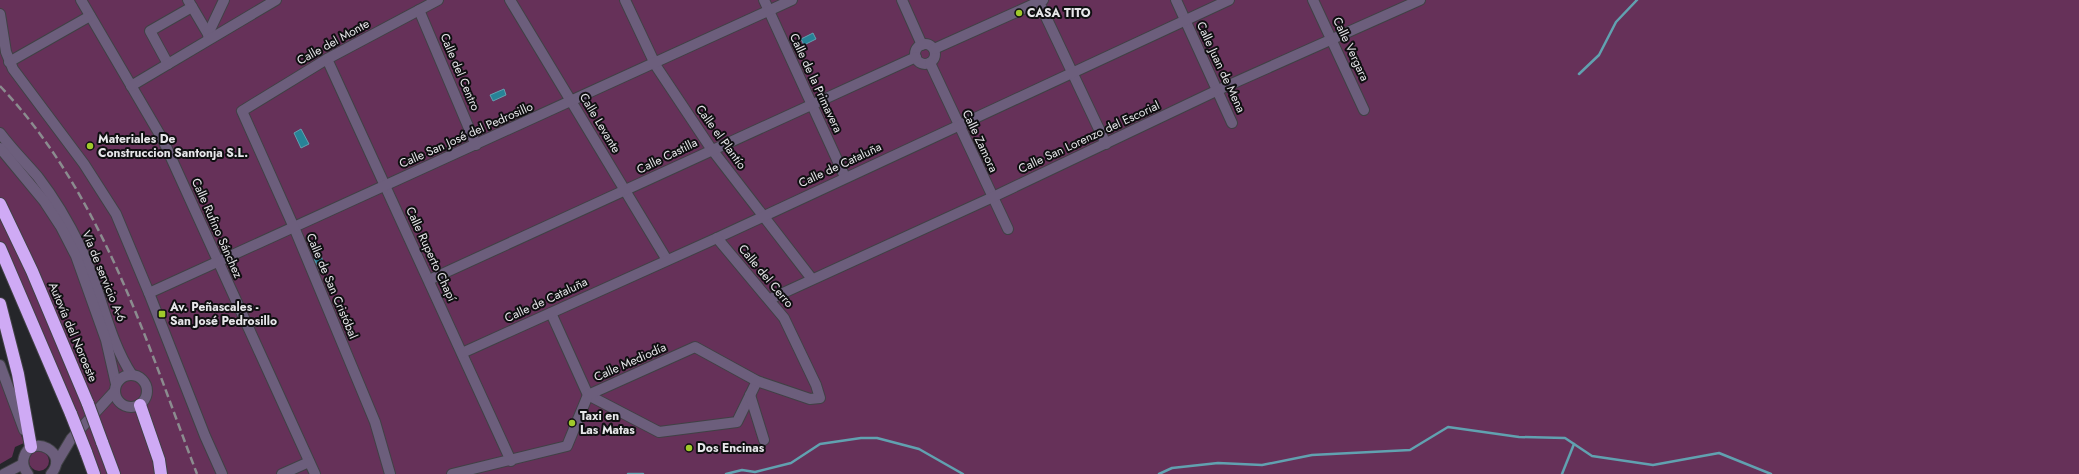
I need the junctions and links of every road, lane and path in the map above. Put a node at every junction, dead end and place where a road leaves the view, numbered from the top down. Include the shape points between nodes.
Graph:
1 (81, 0) edge
2 (224, 0) edge
3 (276, 0) edge
4 (438, 0) edge
5 (510, 0) edge
6 (625, 0) edge
7 (764, 0) edge
8 (792, 0) edge
9 (902, 0) edge
10 (1176, 0) edge
11 (1229, 0) edge
12 (1313, 0) edge
13 (1418, 0) edge
14 (1040, 1) edge
15 (190, 4) edge
16 (419, 10) junction
17 (769, 11) junction
18 (0, 14) edge
19 (90, 16) junction
20 (1185, 20) junction
21 (209, 36) junction
22 (1332, 39) junction
23 (922, 45) junction
24 (934, 49) junction
25 (916, 57) junction
26 (327, 59) junction
27 (8, 62) junction
28 (930, 63) junction
29 (168, 64) junction
30 (655, 64) junction
31 (1072, 73) junction
32 (131, 86) junction
33 (1218, 90) junction
34 (572, 102) junction
35 (812, 105) junction
36 (1364, 110) dead end
37 (242, 111) joint
38 (1232, 123) dead end
39 (958, 125) junction
40 (0, 133) edge
41 (1106, 144) junction
42 (476, 145) junction
43 (0, 148) edge
44 (712, 149) junction
45 (845, 177) junction
46 (385, 186) junction
47 (625, 191) junction
48 (993, 197) junction
49 (0, 204) edge
50 (764, 215) junction
51 (294, 228) junction
52 (1008, 229) dead end
53 (717, 238) junction
54 (0, 248) edge
55 (667, 260) junction
56 (218, 262) junction
57 (812, 279) junction
58 (429, 280) junction
59 (150, 293) junction
60 (770, 299) junction
61 (0, 304) edge
62 (551, 312) junction
63 (462, 353) junction
64 (0, 364) edge
65 (132, 375) junction
66 (757, 380) junction
67 (116, 393) junction
68 (588, 395) junction
69 (750, 395) junction
70 (820, 398) joint
71 (142, 404) junction
72 (71, 440) junction
73 (764, 440) dead end
74 (47, 447) junction
75 (30, 449) junction
76 (511, 461) junction
77 (309, 462) junction
78 (23, 464) junction
79 (56, 464) junction
80 (4, 474) edge
81 (28, 474) edge
82 (51, 474) edge
83 (94, 474) edge
84 (114, 474) edge
85 (161, 474) edge
86 (167, 474) edge
87 (222, 474) edge
88 (282, 474) edge
89 (315, 474) edge
90 (390, 474) edge
91 (452, 474) edge

1 - 19 street, Calle Rufino Sánchez
2 - 21 street
3 - 21 street
4 - 16 street, Calle del Monte
5 - 34 street, Calle Levante
6 - 30 street, Calle el Plantío
7 - 17 street, Calle de la Primavera
8 - 17 street, Calle San José del Pedrosillo
9 - 23 street
10 - 20 street, Calle Juan de Mena
11 - 20 street, Calle de Cataluña
12 - 22 street, Calle Vergara
13 - 22 street, Calle San Lorenzo del Escorial
14 - 24 street
14 - 31 street
15 - 21 street
15 - 29 street via 150,31
16 - 26 street, Calle del Monte
16 - 42 street, Calle del Centro
17 - 30 street, Calle San José del Pedrosillo
17 - 35 street, Calle de la Primavera
18 - 27 street
19 - 27 street
19 - 32 street, Calle Rufino Sánchez
20 - 31 street, Calle de Cataluña
20 - 33 street, Calle Juan de Mena
21 - 29 street
22 - 33 street, Calle San Lorenzo del Escorial
22 - 36 street, Calle Vergara
23 - 24 street via 929,45
23 - 25 street via 916,49
24 - 28 street via 935,57
25 - 28 street via 922,63
25 - 35 street, Calle Castilla
26 - 37 street, Calle del Monte
26 - 46 street, Calle Ruperto Chapí
27 - 59 street via 84,164 116,214
28 - 39 street, Calle Zamora
29 - 32 street
30 - 34 street, Calle San José del Pedrosillo
30 - 44 street, Calle el Plantío
31 - 39 street, Calle de Cataluña
31 - 41 street
32 - 56 street, Calle Rufino Sánchez via 163,140
33 - 38 street, Calle Juan de Mena
33 - 41 street, Calle San Lorenzo del Escorial
34 - 42 street, Calle San José del Pedrosillo
34 - 47 street, Calle Levante
35 - 44 street, Calle Castilla
35 - 45 street, Calle de la Primavera
37 - 51 street, Calle de San Cristóbal
39 - 45 street, Calle de Cataluña
39 - 48 street, Calle Zamora
40 - 65 street, Vía de servicio A-6 via 38,178 67,221 84,256 122,360
41 - 48 street, Calle San Lorenzo del Escorial
42 - 46 street, Calle San José del Pedrosillo
43 - 67 street, Vía de servicio A-6 via 44,201 76,256 106,340
44 - 47 street, Calle Castilla
44 - 50 street, Calle el Plantío
45 - 50 street, Calle de Cataluña
46 - 51 street, Calle San José del Pedrosillo
46 - 58 street, Calle Ruperto Chapí
47 - 55 street, Calle Levante
47 - 58 street, Calle Castilla
48 - 52 street, Calle Zamora
48 - 57 street, Calle San Lorenzo del Escorial
49 - 84 highway, Autovía del Noroeste, bridge via 32,271 88,404
50 - 53 street, Calle de Cataluña
50 - 57 street, Calle el Plantío
51 - 56 street, Calle San José del Pedrosillo
51 - 90 street, Calle de San Cristóbal via 375,422
53 - 55 street, Calle de Cataluña
53 - 60 street, Calle del Cerro
54 - 83 highway, bridge
55 - 62 street, Calle de Cataluña
56 - 59 street, Calle San José del Pedrosillo
56 - 77 street, Calle Rufino Sánchez
57 - 60 street, Calle San Lorenzo del Escorial
58 - 63 street, Calle Ruperto Chapí
59 - 87 street
60 - 70 street, Calle del Cerro via 784,318
61 - 75 highway via 18,374
62 - 63 street, Calle de Cataluña
62 - 68 street
63 - 76 street, Calle Ruperto Chapí
64 - 75 street
65 - 67 street via 123,377
65 - 71 street via 140,378 146,385 147,394
66 - 68 street, Calle Mediodía via 695,347
66 - 69 street
66 - 70 street, Calle Mediodía via 810,399
67 - 71 street via 128,407
67 - 72 street
68 - 69 street via 659,432 737,422
68 - 76 street, Calle Mediodía via 567,446
69 - 73 street
71 - 85 highway
71 - 86 street
72 - 74 street
72 - 79 street
74 - 75 street via 42,445
74 - 79 street via 55,456
75 - 78 street via 23,458
76 - 91 street, Calle Mediodía
77 - 88 street
77 - 89 street, Calle Rufino Sánchez
78 - 80 street
78 - 81 street
79 - 82 street

